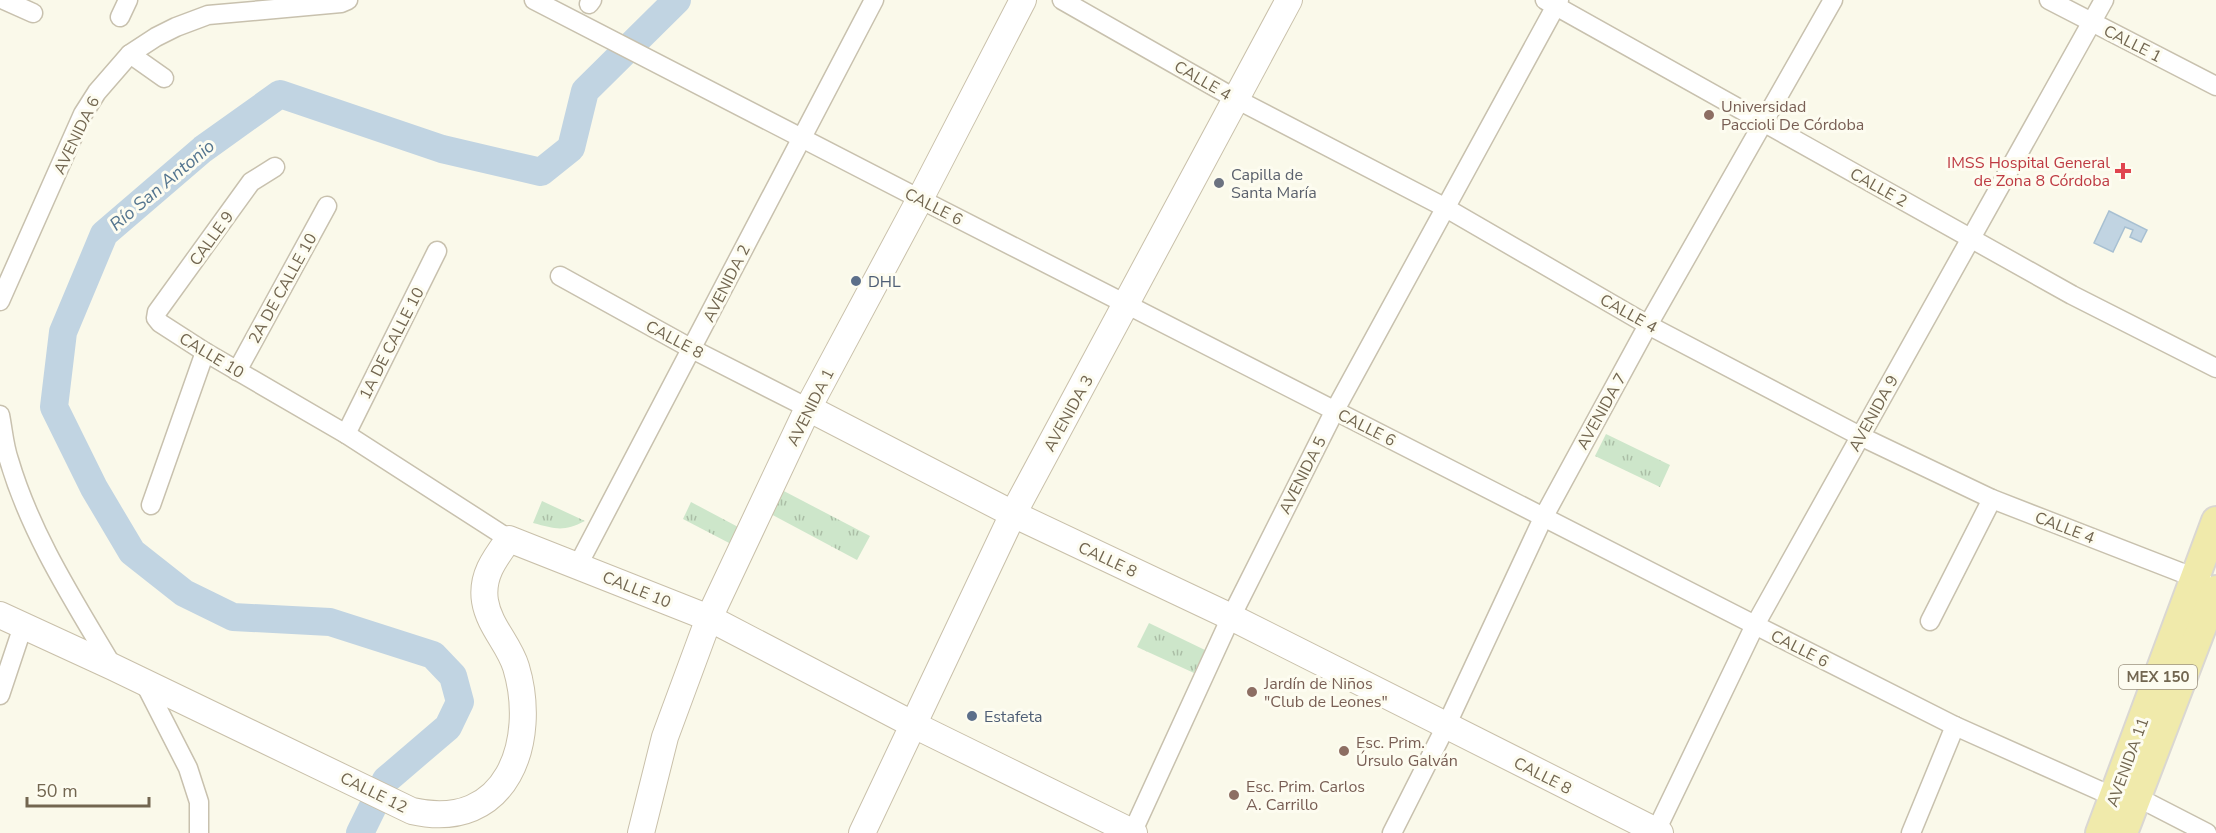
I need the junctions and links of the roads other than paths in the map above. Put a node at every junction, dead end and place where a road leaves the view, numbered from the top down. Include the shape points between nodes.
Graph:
1 (128, 0) edge
2 (348, 0) edge
3 (534, 0) edge
4 (874, 0) edge
5 (1023, 0) edge
6 (1062, 0) edge
7 (1289, 0) edge
8 (1833, 0) edge
9 (2049, 0) edge
10 (2104, 0) edge
11 (2, 1) edge
12 (1553, 2) edge
13 (33, 14) dead end
14 (120, 17) dead end
15 (2092, 22) junction
16 (130, 54) junction
17 (164, 78) dead end
18 (2216, 86) edge
19 (1236, 99) junction
20 (1764, 123) junction
21 (801, 138) junction
22 (275, 167) dead end
23 (920, 199) junction
24 (327, 206) dead end
25 (1446, 208) junction
26 (1971, 238) junction
27 (437, 251) dead end
28 (560, 276) dead end
29 (0, 301) edge
30 (1127, 304) junction
31 (156, 318) joint
32 (1648, 325) junction
33 (692, 348) junction
34 (205, 352) junction
35 (2216, 368) edge
36 (237, 370) junction
37 (808, 408) junction
38 (1335, 410) junction
39 (0, 415) edge
40 (345, 434) junction
41 (1860, 436) junction
42 (1992, 499) junction
43 (151, 505) dead end
44 (1013, 514) junction
45 (1543, 518) junction
46 (2216, 521) edge
47 (509, 539) junction
48 (578, 565) junction
49 (2209, 584) edge
50 (1231, 617) junction
51 (709, 618) junction
52 (11, 620) edge
53 (1930, 621) dead end
54 (1755, 625) junction
55 (113, 667) junction
56 (144, 682) junction
57 (0, 695) edge
58 (914, 725) junction
59 (1446, 726) junction
60 (1955, 726) junction
61 (2125, 797) junction
62 (1657, 832) edge
63 (199, 833) edge
64 (641, 833) edge
65 (862, 833) edge
66 (1133, 833) edge
67 (1392, 833) edge
68 (1911, 833) edge
69 (2100, 833) edge
70 (2123, 833) edge
71 (2207, 833) edge

1 - 14 street
2 - 16 street, AVENIDA 6 via 208,15 156,36
3 - 21 street, CALLE 6
4 - 21 street, AVENIDA 2
5 - 23 main road, AVENIDA 1
6 - 19 street, CALLE 4
7 - 19 main road, AVENIDA 3
8 - 20 street, AVENIDA 7
9 - 15 street, CALLE 1
10 - 15 street, AVENIDA 9
11 - 13 street
12 - 20 street, CALLE 2
12 - 25 street, AVENIDA 5
15 - 18 street, CALLE 1
15 - 26 street, AVENIDA 9
16 - 17 street
16 - 29 street, AVENIDA 6 via 83,114
19 - 25 street, CALLE 4
19 - 30 main road, AVENIDA 3
20 - 26 street, CALLE 2
20 - 32 street, AVENIDA 7
21 - 23 street, CALLE 6
21 - 33 street, AVENIDA 2
22 - 31 street, CALLE 9 via 251,182
23 - 30 street, CALLE 6
23 - 37 main road, AVENIDA 1
24 - 36 street, 2A DE CALLE 10
25 - 32 street, CALLE 4
25 - 38 street, AVENIDA 5
26 - 35 street, CALLE 2 via 2072,295
26 - 41 street, AVENIDA 9
27 - 40 street, 1A DE CALLE 10
28 - 33 street, CALLE 8
30 - 38 street, CALLE 6
30 - 44 main road, AVENIDA 3
31 - 34 street, CALLE 10
32 - 41 street, CALLE 4
32 - 45 street, AVENIDA 7
33 - 37 street, CALLE 8
33 - 48 street, AVENIDA 2
34 - 36 street, CALLE 10
34 - 43 street
36 - 40 street, CALLE 10
37 - 44 main road, CALLE 8
37 - 51 main road, AVENIDA 1
38 - 45 street, CALLE 6
38 - 50 street, AVENIDA 5
39 - 55 street via 8,459 25,508
40 - 47 street, CALLE 10
41 - 42 street, CALLE 4
41 - 54 street, AVENIDA 9
42 - 49 street, CALLE 4
42 - 53 street
44 - 50 main road, CALLE 8
44 - 58 main road, AVENIDA 3
45 - 54 street, CALLE 6
45 - 59 street, AVENIDA 7
46 - 49 main road, AVENIDA 11 / MEX 150
47 - 48 main road, CALLE 10
47 - 56 main road, CALLE 12 via 488,569 485,601 516,664 523,723 516,763 506,784 491,804 477,812 442,818 412,811
48 - 51 main road, CALLE 10
49 - 61 main road, AVENIDA 11 / MEX 150
50 - 59 main road, CALLE 8
50 - 66 street, AVENIDA 5
51 - 58 main road, CALLE 10
51 - 64 main road, AVENIDA 1 via 665,737
52 - 55 main road, CALLE 12
52 - 57 street
54 - 60 street, CALLE 6
54 - 62 street, AVENIDA 9
55 - 56 main road, CALLE 12
56 - 63 street via 188,768 199,802
58 - 65 main road, AVENIDA 3
58 - 66 main road, CALLE 10
59 - 62 main road, CALLE 8
59 - 67 street, AVENIDA 7
60 - 61 street, CALLE 6
60 - 68 street
61 - 69 main road, AVENIDA 11 / MEX 150
61 - 70 main road, AVENIDA 11 / MEX 150
61 - 71 street, CALLE 6

